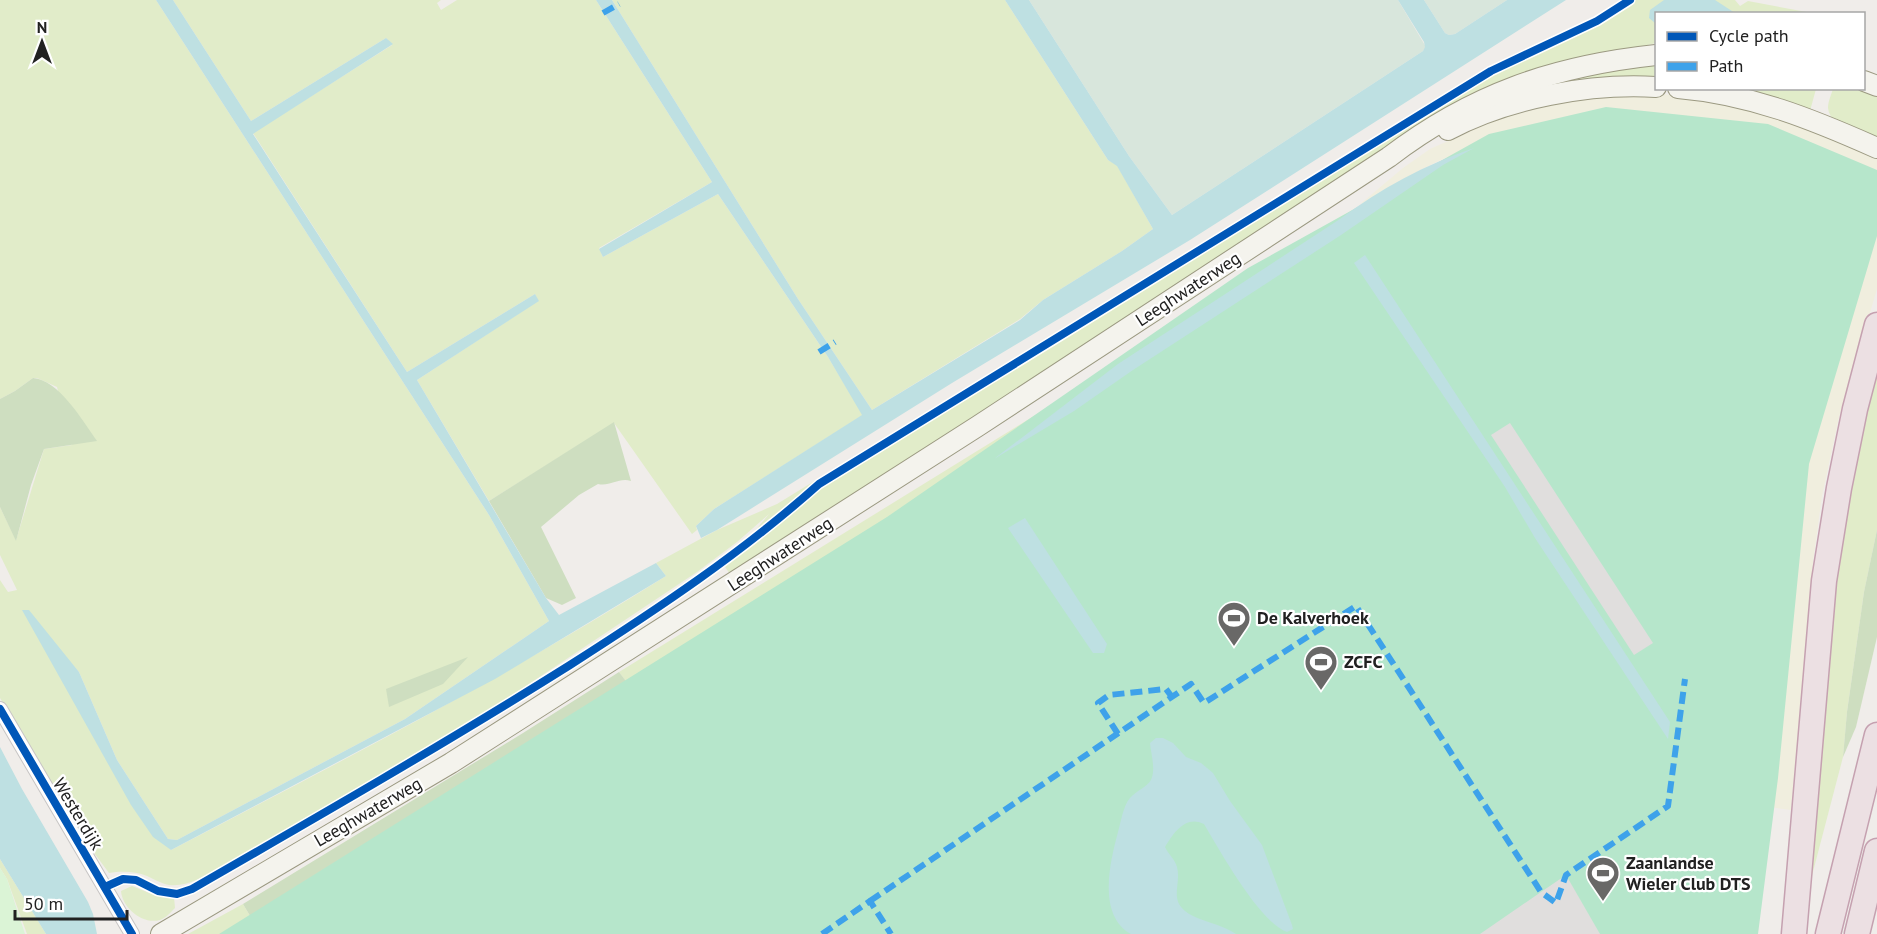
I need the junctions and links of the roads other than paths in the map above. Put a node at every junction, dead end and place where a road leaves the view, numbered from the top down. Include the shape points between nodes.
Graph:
1 (1655, 55) edge
2 (1655, 87) edge
3 (1703, 90) edge
4 (1877, 147) edge
5 (1389, 158) junction
6 (1877, 325) edge
7 (0, 709) edge
8 (1877, 735) edge
9 (1877, 851) edge
10 (132, 934) edge
11 (161, 934) edge
12 (1794, 934) edge
13 (1828, 934) edge
14 (1857, 934) edge

1 - 5 main road, Leeghwaterweg via 1574,67 1500,92 1456,112
2 - 5 main road, Leeghwaterweg via 1612,87 1546,96 1479,117
3 - 4 main road via 1774,106
5 - 11 main road, Leeghwaterweg via 471,751
6 - 12 highway via 1855,409 1824,581
7 - 10 street, Westerdijk
8 - 13 highway
9 - 14 highway

